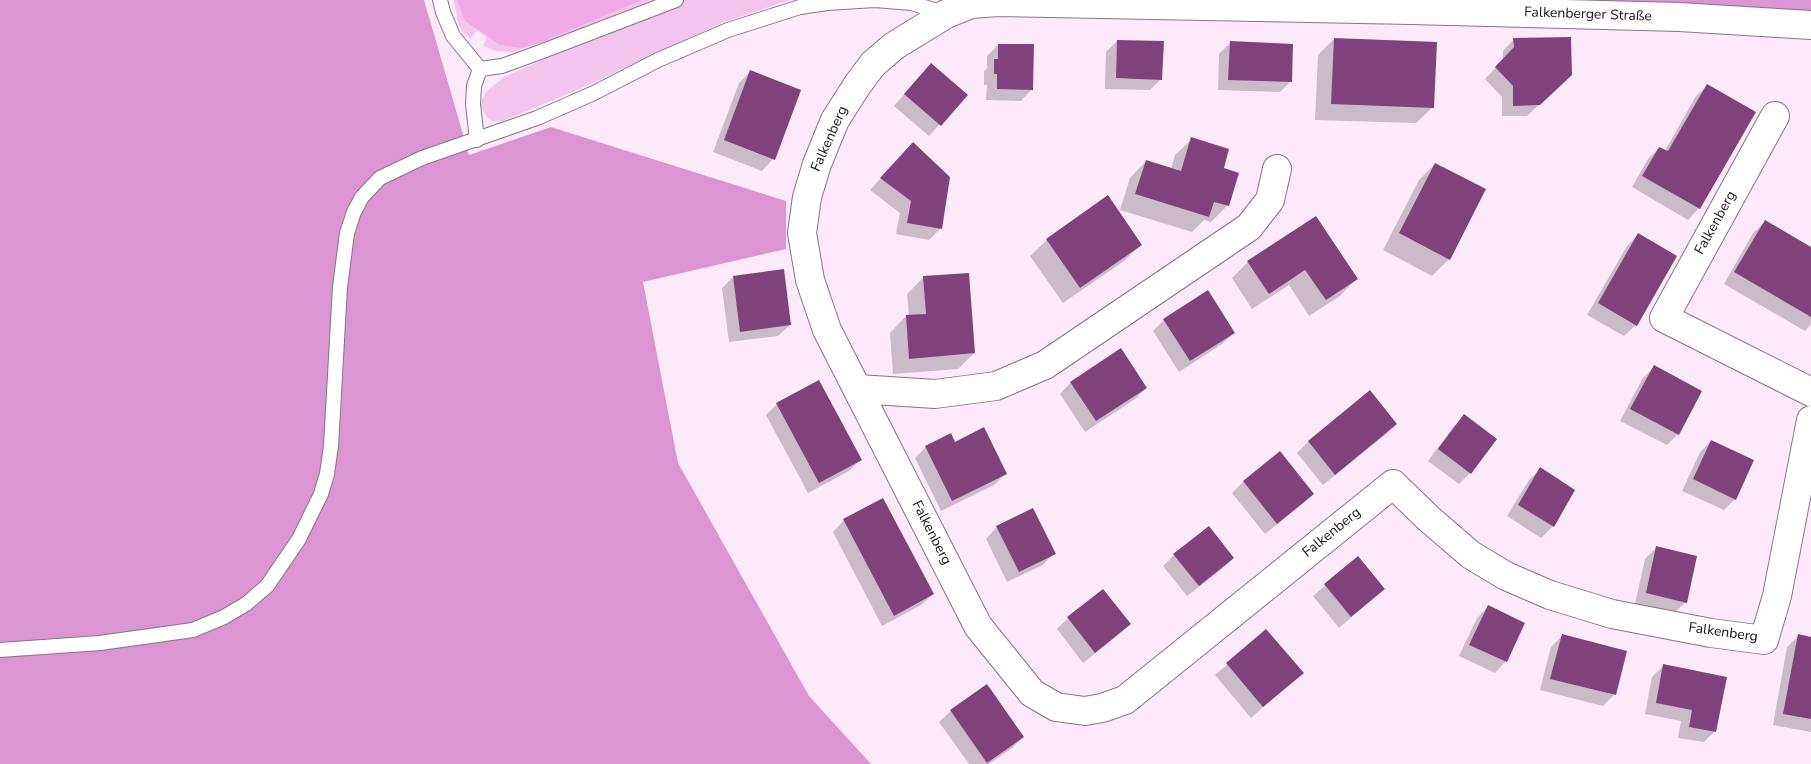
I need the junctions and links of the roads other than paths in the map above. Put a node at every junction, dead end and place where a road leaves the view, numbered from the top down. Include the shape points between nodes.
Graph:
1 (440, 0) edge
2 (676, 0) edge
3 (826, 1) edge
4 (946, 14) junction
5 (1811, 25) edge
6 (480, 69) junction
7 (1775, 116) dead end
8 (477, 140) junction
9 (1278, 168) dead end
10 (858, 389) junction
11 (1811, 392) edge
12 (1811, 420) edge
13 (0, 650) edge

1 - 6 lane via 453,36
2 - 6 lane via 502,66
3 - 4 lane via 912,3
3 - 8 lane via 728,30 537,118
4 - 5 street, Falkenberger Straße via 971,4 998,2 1659,17
4 - 10 street, Falkenberg via 894,46 873,64 835,120 807,198 802,232 810,280 827,330
6 - 8 lane via 474,86 473,104
7 - 11 street, Falkenberg via 1664,318
8 - 13 lane via 422,158 380,178 362,197 354,212 347,233 340,288 327,474 299,539 267,586 246,604 193,630 100,643
9 - 10 street via 1270,200 1249,227 1045,365 996,386 935,394
10 - 12 street, Falkenberg via 978,626 1032,693 1056,707 1085,711 1125,700 1393,484 1471,555 1506,576 1550,595 1612,614 1764,640 1777,596

